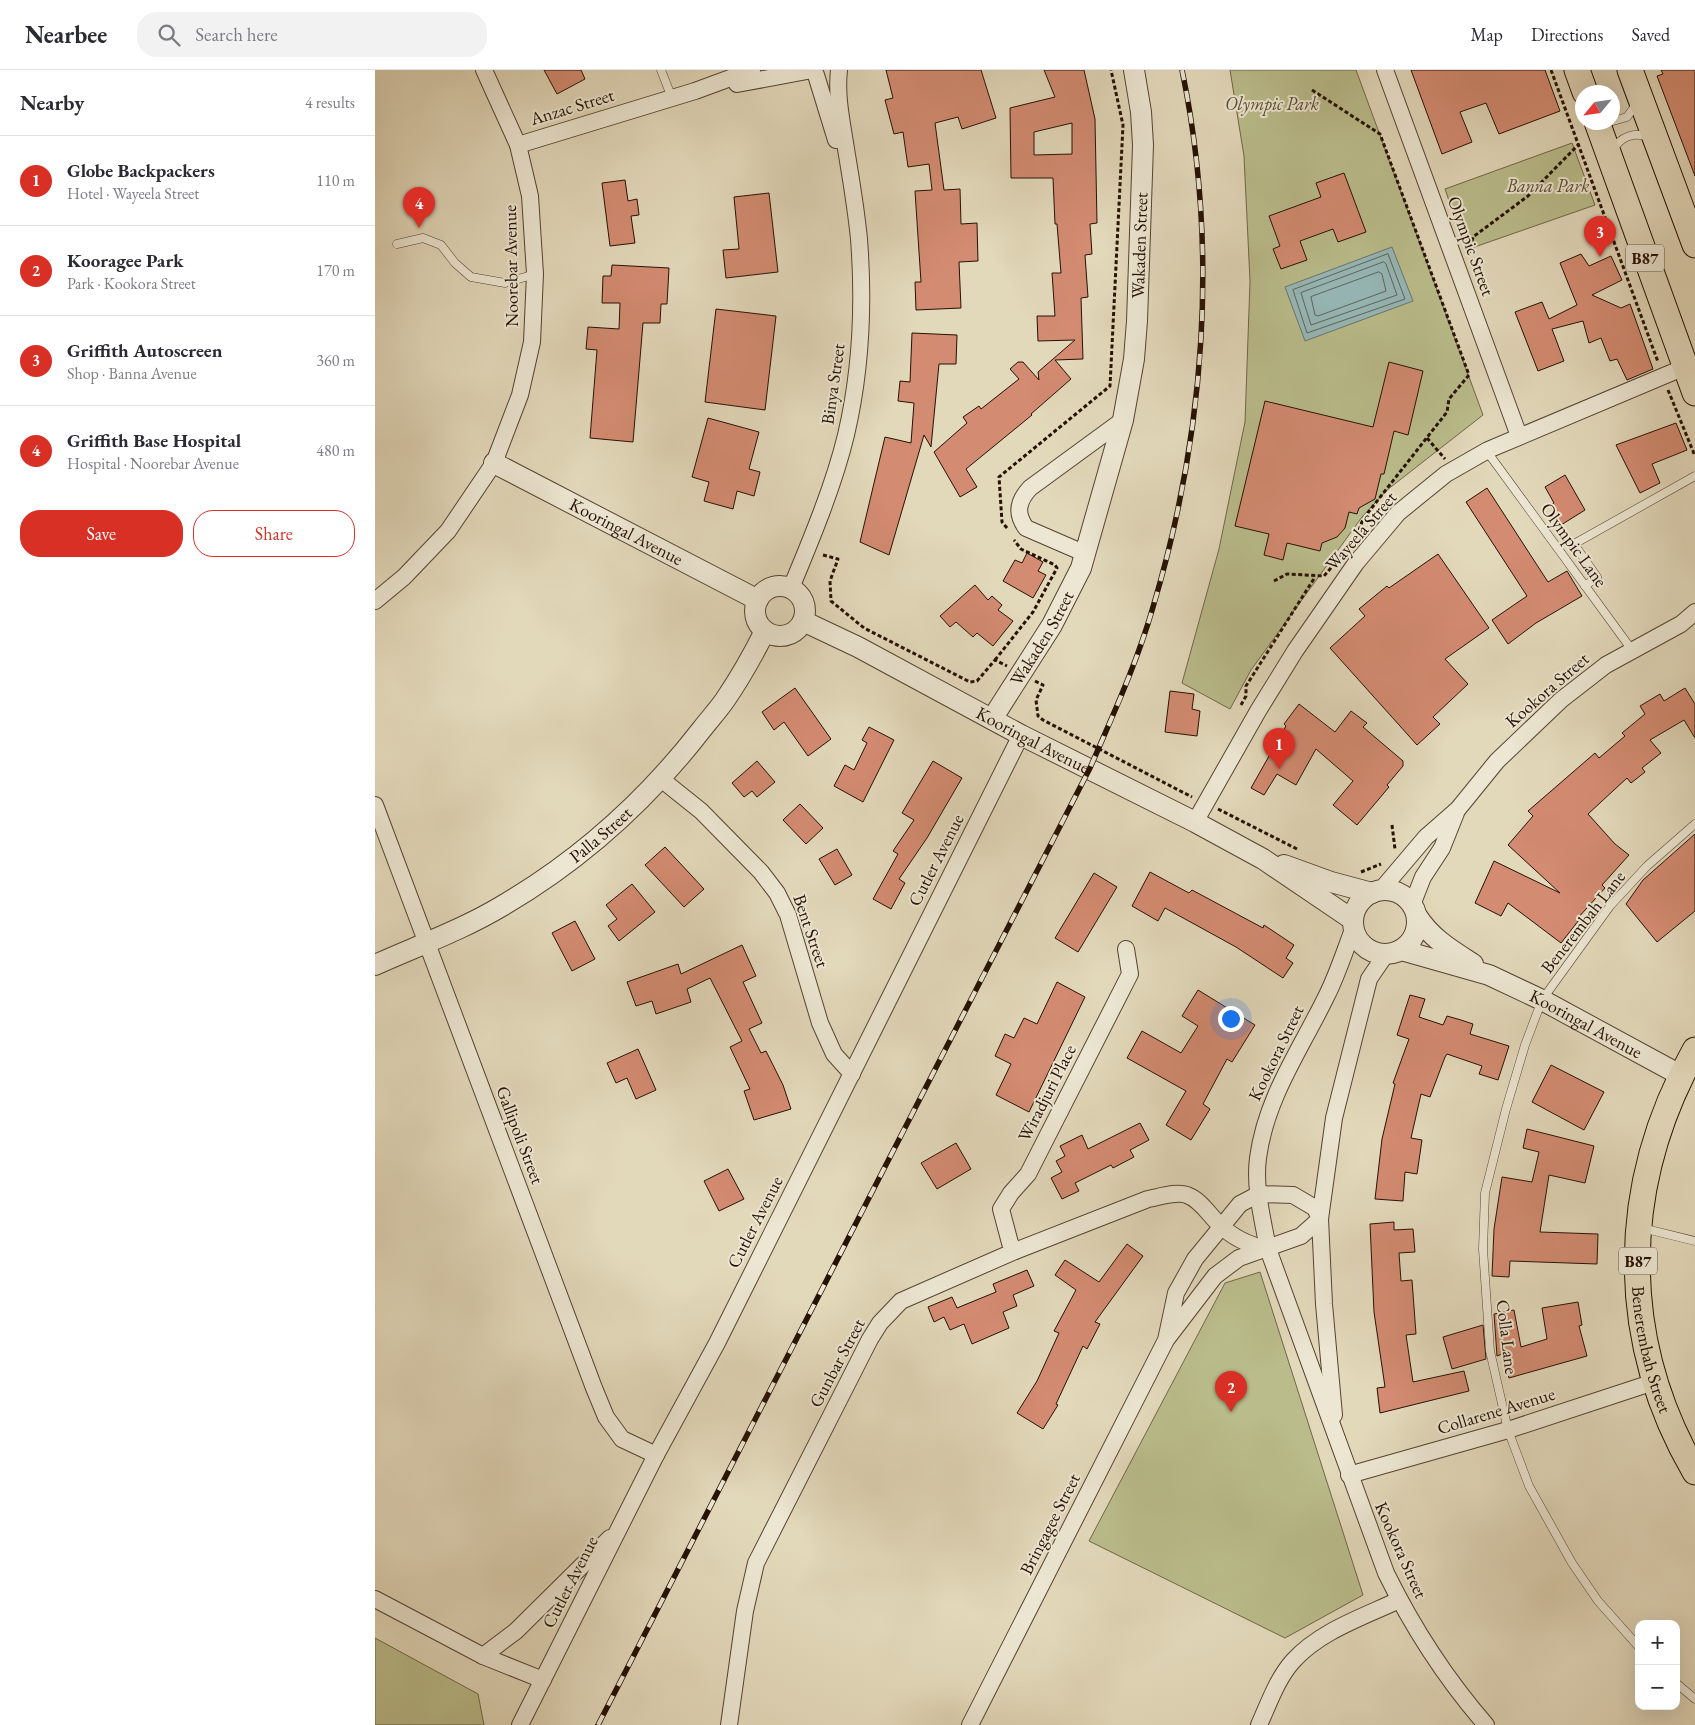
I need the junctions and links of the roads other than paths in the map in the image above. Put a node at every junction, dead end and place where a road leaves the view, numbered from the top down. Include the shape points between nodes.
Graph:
1 (484, 70) edge
2 (661, 70) edge
3 (753, 70) edge
4 (837, 70) edge
5 (1134, 70) edge
6 (1385, 70) edge
7 (1577, 70) edge
8 (1630, 70) edge
9 (810, 72) edge
10 (1582, 85) edge
11 (695, 91) junction
12 (1640, 97) junction
13 (672, 98) junction
14 (1620, 118) edge
15 (1600, 130) edge
16 (1656, 141) junction
17 (518, 145) junction
18 (1609, 157) junction
19 (851, 177) junction
20 (397, 244) dead end
21 (1695, 245) edge
22 (535, 274) junction
23 (1690, 364) edge
24 (1695, 393) edge
25 (1123, 420) junction
26 (1519, 436) junction
27 (1491, 458) dead end
28 (494, 463) junction
29 (1695, 476) edge
30 (1086, 554) junction
31 (1585, 586) junction
32 (791, 588) junction
33 (758, 600) junction
34 (375, 602) edge
35 (1695, 612) edge
36 (803, 621) junction
37 (1688, 622) edge
38 (765, 632) junction
39 (1632, 650) junction
40 (992, 719) junction
41 (1021, 735) junction
42 (661, 779) junction
43 (375, 804) edge
44 (1458, 809) junction
45 (1195, 822) junction
46 (1695, 824) edge
47 (1263, 859) junction
48 (1377, 891) junction
49 (1414, 910) junction
50 (1353, 924) junction
51 (426, 942) junction
52 (1126, 949) dead end
53 (1393, 952) junction
54 (375, 965) edge
55 (1489, 975) junction
56 (1542, 1000) junction
57 (1695, 1050) edge
58 (852, 1074) junction
59 (1685, 1078) junction
60 (1259, 1194) junction
61 (1320, 1219) junction
62 (1220, 1226) junction
63 (1638, 1227) junction
64 (1695, 1242) edge
65 (1268, 1249) junction
66 (1015, 1251) junction
67 (1166, 1340) junction
68 (1654, 1382) junction
69 (1335, 1429) junction
70 (1507, 1430) junction
71 (657, 1455) junction
72 (1695, 1472) edge
73 (1349, 1475) junction
74 (619, 1530) junction
75 (375, 1599) edge
76 (1399, 1600) junction
77 (1635, 1643) edge
78 (483, 1656) junction
79 (543, 1680) junction
80 (1680, 1686) edge
81 (1695, 1698) edge
82 (520, 1725) edge
83 (729, 1725) edge
84 (970, 1725) edge
85 (1259, 1725) edge
86 (1486, 1725) edge

1 - 17 street, Noorebar Avenue
2 - 13 lane
3 - 11 street, Anzac Street
4 - 9 street, Anzac Street via 829,74
4 - 19 street, Binya Street via 837,92
5 - 25 street, Wakaden Street via 1143,146 1137,321
6 - 26 street, Olympic Street
7 - 10 main road
8 - 12 main road
9 - 11 street, Anzac Street
9 - 19 street, Binya Street
11 - 13 street, Anzac Street
12 - 14 lane via 1627,116
12 - 16 main road
13 - 17 street, Anzac Street
15 - 18 main road, B87
16 - 18 lane via 1642,135 1627,136 1615,146
16 - 21 main road
17 - 22 street, Noorebar Avenue via 530,196
18 - 23 main road, B87
19 - 32 street, Binya Street via 863,285 856,380 846,436
20 - 22 lane via 423,238 441,245 471,277 505,283
22 - 28 street, Noorebar Avenue via 533,342 520,395
23 - 24 main road, B87
23 - 26 street, Wayeela Street
25 - 30 street, Wakaden Street
25 - 30 street via 1036,484 1018,506 1026,528
26 - 45 street, Wayeela Street via 1446,474 1392,520 1356,563 1295,651 1201,797
27 - 31 lane, Olympic Lane
28 - 33 street, Kooringal Avenue
28 - 34 street, Noorebar Avenue via 448,531
29 - 31 lane via 1574,544 1597,577
30 - 40 street, Wakaden Street via 1052,625
31 - 39 lane, Olympic Lane
32 - 33 street via 769,588
32 - 36 street via 805,605
33 - 38 street via 755,613
35 - 37 street, Kookora Street
36 - 38 street via 795,632 788,635
36 - 40 street, Kooringal Avenue
37 - 39 street, Kookora Street
38 - 42 street, Palla Street via 724,702
39 - 44 street, Kookora Street via 1584,680 1538,720 1497,761
40 - 41 street, Kooringal Avenue
41 - 45 street, Kooringal Avenue
41 - 58 street, Cutler Avenue
42 - 51 street, Palla Street via 596,839 539,882 467,924
42 - 58 street, Bent Street via 701,811 761,872 777,893 788,916 820,1023 834,1054
43 - 51 street, Gallipoli Street
44 - 48 street, Kookora Street via 1426,837
44 - 49 street, Kookora Street via 1442,848 1423,877
45 - 47 street, Kooringal Avenue
46 - 56 lane, Benerembah Lane via 1647,866 1610,906
47 - 48 street, Kooringal Avenue via 1331,882
47 - 50 street, Kooringal Avenue
48 - 49 street via 1399,893
48 - 50 street via 1363,899 1356,909
49 - 53 street via 1414,936
49 - 55 street, Kooringal Avenue via 1426,930 1442,944
50 - 53 street via 1357,938 1365,947 1375,952
50 - 60 street, Kookora Street via 1328,993 1270,1105 1258,1160
51 - 54 street, Palla Street
51 - 71 street, Gallipoli Street via 606,1416 622,1439
52 - 66 street, Wiradjuri Place via 1130,974 1028,1174 1001,1209
53 - 55 street, Kooringal Avenue
53 - 61 street, Kookora Street via 1369,979 1337,1108
55 - 56 street, Kooringal Avenue
56 - 59 street, Kooringal Avenue
56 - 70 lane, Colla Lane via 1506,1109 1485,1193 1483,1249 1490,1351
57 - 59 main road, Benerembah Street / B87
58 - 71 street, Cutler Avenue
59 - 63 main road, Benerembah Street / B87 via 1666,1112 1645,1174
60 - 61 street via 1293,1195 1315,1208
60 - 62 street, Bringagee Street via 1240,1204
60 - 65 street, Kookora Street
61 - 65 street, Bringagee Street via 1301,1236
61 - 69 street, Kookora Street
62 - 65 street via 1246,1244
62 - 66 street, Gunbar Street via 1199,1202 1186,1194 1162,1196 1149,1198
62 - 67 street, Bringagee Street via 1195,1259 1177,1292
63 - 64 lane
63 - 68 main road, Benerembah Street / B87 via 1640,1318
65 - 67 street, Bringagee Street via 1239,1258 1215,1276
65 - 69 street, Kookora Street
66 - 83 street, Gunbar Street via 901,1301 871,1339 756,1563 745,1611
67 - 84 street, Bringagee Street
68 - 70 street, Collarene Avenue
68 - 72 main road, Benerembah Street / B87
69 - 73 street, Kookora Street
70 - 73 street, Collarene Avenue
70 - 77 lane, Colla Lane via 1529,1486 1572,1563 1598,1601
71 - 74 street, Cutler Avenue
73 - 76 street, Kookora Street
74 - 78 street via 515,1631
74 - 79 street, Cutler Avenue
75 - 78 street
76 - 85 street via 1324,1635 1293,1661
76 - 86 street, Kookora Street
78 - 79 street
79 - 82 street, Cutler Avenue
80 - 81 lane

